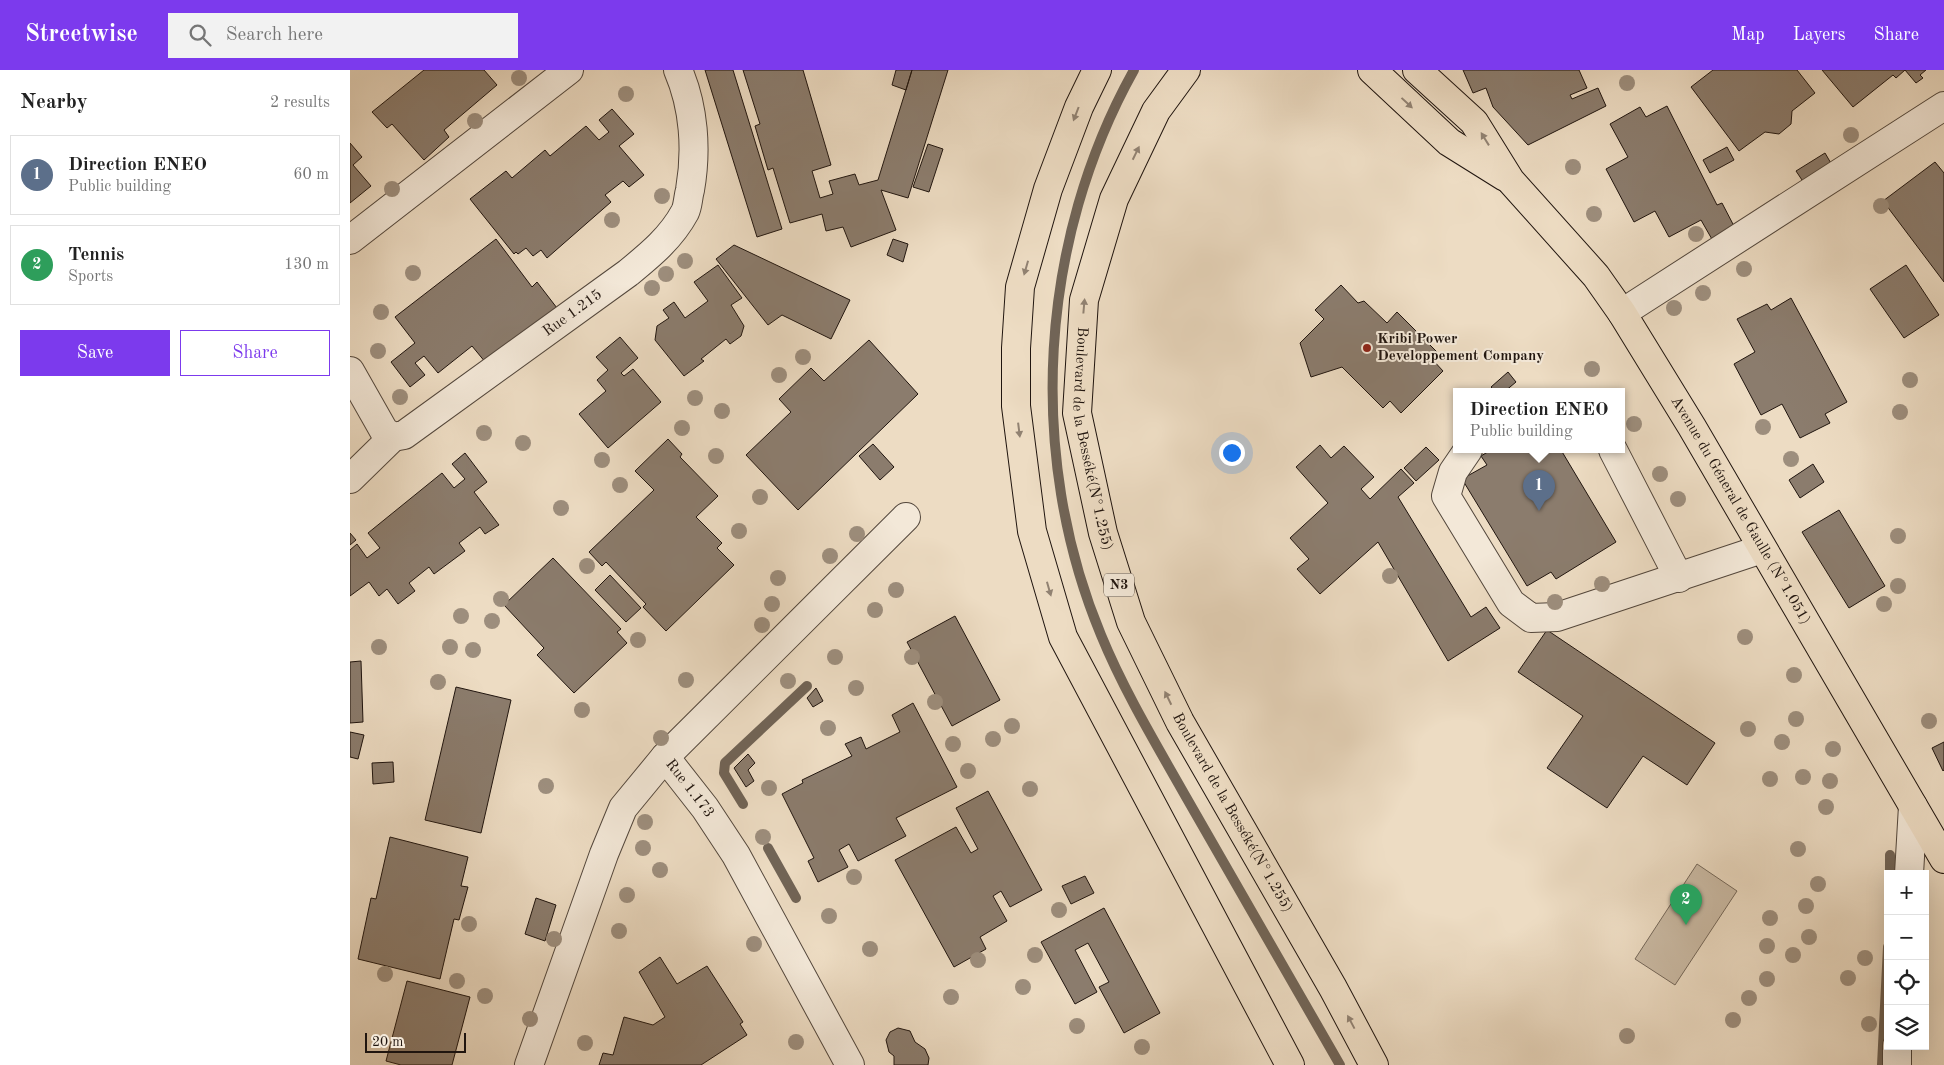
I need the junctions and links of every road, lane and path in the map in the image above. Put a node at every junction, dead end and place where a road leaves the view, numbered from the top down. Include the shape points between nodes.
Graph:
1 (569, 70) edge
2 (678, 70) edge
3 (1097, 70) edge
4 (1372, 70) edge
5 (1417, 70) edge
6 (1189, 72) edge
7 (1944, 106) edge
8 (1510, 180) junction
9 (350, 240) edge
10 (1622, 313) junction
11 (350, 371) edge
12 (393, 437) junction
13 (1466, 453) edge
14 (1615, 453) edge
15 (350, 479) edge
16 (906, 517) dead end
17 (1762, 550) junction
18 (1680, 578) junction
19 (665, 757) junction
20 (1913, 806) junction
21 (1944, 859) edge
22 (1908, 870) edge
23 (1897, 1050) edge
24 (529, 1065) edge
25 (850, 1065) edge
26 (1290, 1065) edge
27 (1374, 1065) edge
28 (1897, 1065) edge

1 - 9 street
2 - 12 street, Rue 1.215 via 692,119 694,165 686,211 662,245 404,436
3 -> 26 main road via 1048,189 1020,287 1016,406 1032,531 1063,637
4 -> 8 main road, Avenue du Géneral de Gaulle (N°1.051) via 1449,142
8 -> 5 main road, Avenue du Géneral de Gaulle (N°1.051) via 1474,122
27 -> 6 main road, Boulevard de la Besséké(N°1.255) / N3 via 1180,722 1131,622 1103,533 1078,413 1084,300 1114,199 1156,111
7 - 10 street
8 - 10 main road, Avenue du Géneral de Gaulle (N°1.051) via 1596,276
10 - 17 main road, Avenue du Géneral de Gaulle (N°1.051)
11 - 12 street via 384,431
12 - 15 street
13 - 18 street via 1453,472 1446,496 1511,602 1531,618 1557,618
14 - 18 street
16 - 19 street, Rue 1.173
17 - 18 street
17 - 20 main road, Avenue du Géneral de Gaulle (N°1.051)
19 - 24 street via 623,808 600,863
19 - 25 street, Rue 1.173 via 736,855
20 - 21 main road, Avenue du Géneral de Gaulle (N°1.051)
20 - 22 street
23 - 28 street

